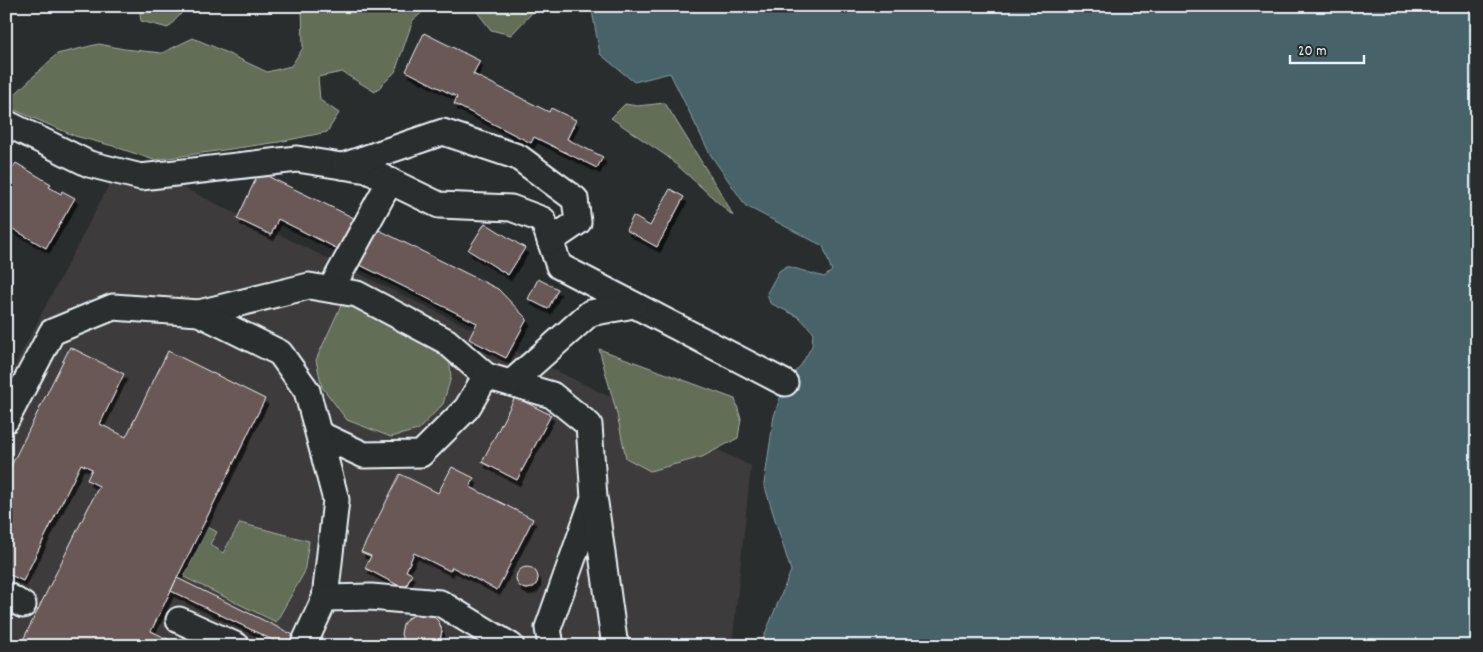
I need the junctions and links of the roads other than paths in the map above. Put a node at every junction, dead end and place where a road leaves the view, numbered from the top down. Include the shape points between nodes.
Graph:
1 (6, 123) edge
2 (342, 166) junction
3 (390, 181) junction
4 (550, 241) junction
5 (331, 289) junction
6 (634, 305) junction
7 (199, 313) junction
8 (486, 376) junction
9 (511, 383) junction
10 (784, 383) dead end
11 (6, 420) edge
12 (319, 434) junction
13 (594, 498) junction
14 (325, 598) junction
15 (179, 620) dead end
16 (237, 646) edge
17 (303, 646) edge
18 (511, 646) edge
19 (551, 646) edge
20 (617, 646) edge

1 - 2 street via 89,164 141,176 296,158
2 - 3 street via 367,170
2 - 4 street via 443,132 518,158 574,199 578,222
3 - 4 street via 439,205 510,208 543,220
3 - 5 street
4 - 6 street via 559,266
5 - 7 street via 309,286
5 - 8 street via 357,294 446,341
6 - 9 street via 590,313
6 - 10 street
7 - 11 street via 113,307 52,332
7 - 12 street via 280,353 307,391
8 - 9 street
8 - 12 street via 467,408 421,454 364,456
9 - 13 street via 552,395 589,425
12 - 14 street via 336,500
13 - 19 street via 548,628
13 - 20 street
14 - 17 street
14 - 18 street via 371,597 440,604
15 - 16 street

